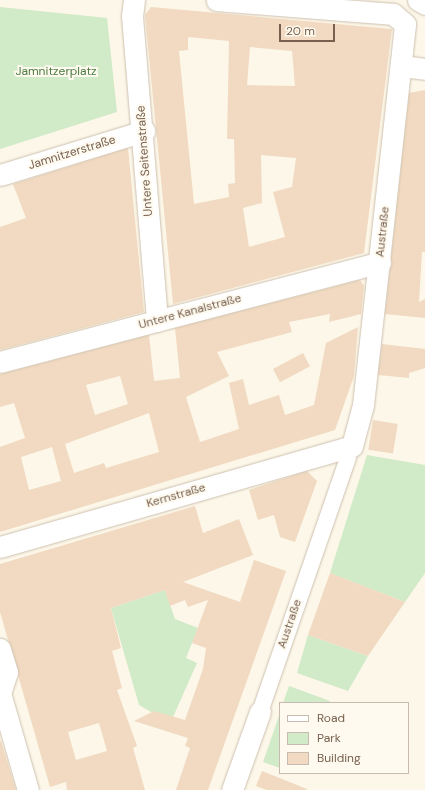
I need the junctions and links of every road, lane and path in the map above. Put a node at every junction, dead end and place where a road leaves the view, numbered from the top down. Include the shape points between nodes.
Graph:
1 (134, 0) edge
2 (217, 0) edge
3 (418, 0) edge
4 (425, 4) edge
5 (402, 66) junction
6 (425, 69) edge
7 (144, 131) junction
8 (0, 175) edge
9 (380, 262) junction
10 (157, 321) junction
11 (0, 362) edge
12 (350, 452) junction
13 (0, 547) edge
14 (0, 649) edge
15 (260, 712) joint
16 (28, 790) edge
17 (232, 790) edge

1 - 7 street, Untere Seitenstraße via 132,16
2 - 5 street, Austraße via 393,14 401,18 407,32
3 - 4 street
5 - 6 street
5 - 9 street, Austraße
7 - 8 street, Jamnitzerstraße
7 - 10 street, Untere Seitenstraße
9 - 10 street, Untere Kanalstraße
9 - 12 street, Austraße via 363,405
10 - 11 street, Untere Kanalstraße
12 - 13 street, Kernstraße
12 - 15 street, Austraße
14 - 16 street via 7,672 0,693
15 - 17 street, Austraße

